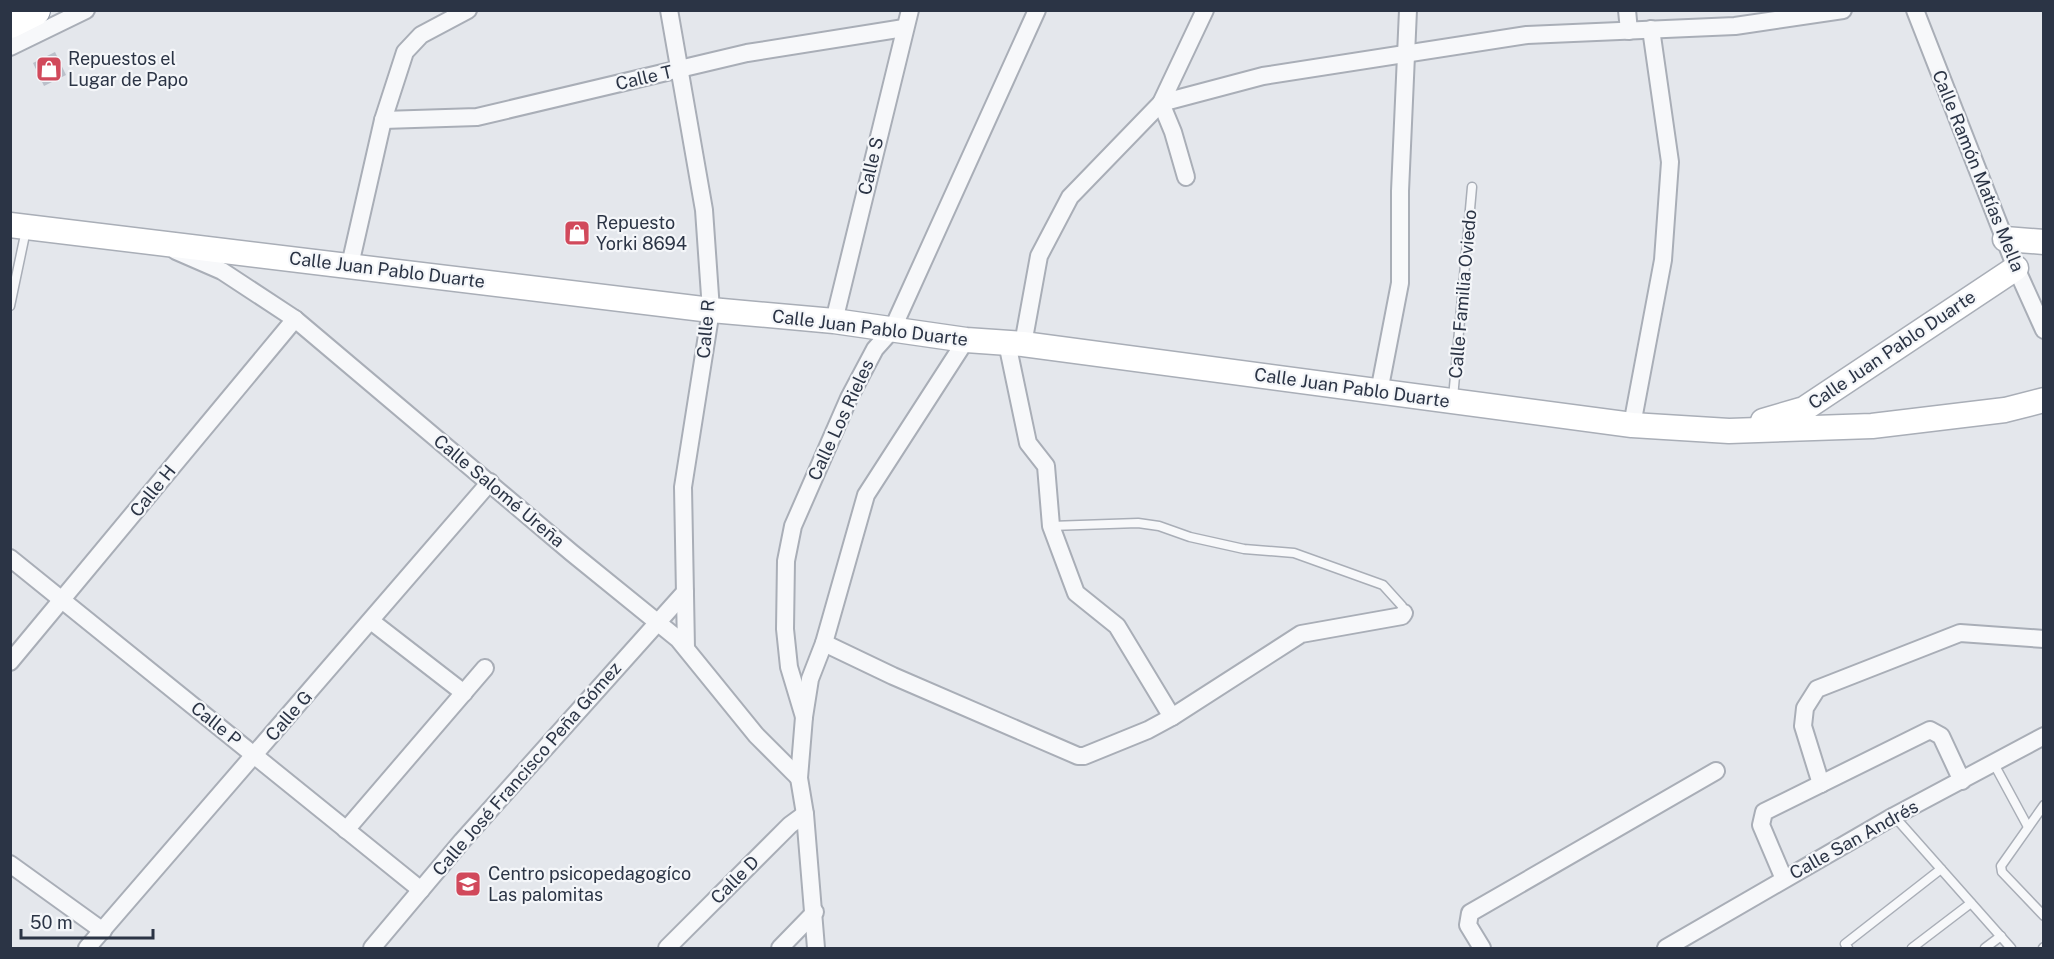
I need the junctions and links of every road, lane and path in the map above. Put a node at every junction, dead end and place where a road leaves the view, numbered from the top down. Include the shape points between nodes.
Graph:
1 (34, 10) edge
2 (86, 10) edge
3 (468, 10) edge
4 (669, 10) edge
5 (909, 10) edge
6 (1037, 10) edge
7 (1205, 10) edge
8 (1408, 10) edge
9 (1627, 10) edge
10 (1843, 10) edge
11 (1915, 10) edge
12 (10, 22) edge
13 (904, 28) junction
14 (1651, 29) junction
15 (1629, 31) junction
16 (10, 47) edge
17 (1406, 53) junction
18 (678, 70) junction
19 (1161, 103) junction
20 (383, 120) junction
21 (1186, 177) dead end
22 (1472, 187) dead end
23 (19, 226) edge
24 (2005, 239) junction
25 (2043, 242) edge
26 (165, 245) junction
27 (350, 265) junction
28 (2016, 268) junction
29 (10, 306) edge
30 (711, 310) junction
31 (295, 319) junction
32 (834, 321) junction
33 (892, 330) junction
34 (2043, 330) edge
35 (966, 340) junction
36 (1015, 344) junction
37 (1378, 392) junction
38 (2043, 400) edge
39 (1453, 402) junction
40 (1632, 425) junction
41 (1729, 431) junction
42 (490, 482) junction
43 (1051, 526) junction
44 (10, 558) edge
45 (685, 592) junction
46 (63, 600) junction
47 (1404, 613) joint
48 (371, 621) junction
49 (658, 622) junction
50 (2043, 639) edge
51 (824, 642) junction
52 (686, 648) junction
53 (10, 662) edge
54 (485, 668) dead end
55 (464, 693) junction
56 (804, 717) junction
57 (1172, 717) junction
58 (2042, 733) edge
59 (254, 756) junction
60 (1994, 764) junction
61 (1716, 771) dead end
62 (799, 778) junction
63 (1962, 781) junction
64 (1821, 784) junction
65 (2043, 805) edge
66 (805, 814) junction
67 (1894, 816) junction
68 (2028, 825) junction
69 (346, 830) junction
70 (10, 864) edge
71 (1941, 869) junction
72 (1784, 879) junction
73 (422, 890) junction
74 (1971, 903) junction
75 (814, 912) junction
76 (2043, 916) edge
77 (103, 931) junction
78 (2001, 936) junction
79 (1673, 947) edge
80 (87, 948) edge
81 (372, 948) edge
82 (667, 948) edge
83 (780, 948) edge
84 (816, 948) edge
85 (1482, 948) edge
86 (1848, 948) edge
87 (1912, 948) edge
88 (1985, 948) edge
89 (2011, 948) edge

1 - 12 highway
2 - 16 street
3 - 20 street via 421,35 405,51
4 - 18 street, Calle R
5 - 13 street, Calle S
6 - 33 street, Calle Los Rieles
7 - 19 street
8 - 17 street
9 - 15 street
10 - 14 street via 1735,26
11 - 24 street, Calle Ramón Matías Mella
13 - 18 street, Calle T via 747,53
13 - 32 street, Calle S
14 - 15 street
14 - 40 street via 1670,162 1663,260
15 - 17 street via 1527,35
17 - 19 street via 1263,76
17 - 37 street via 1400,283
18 - 20 street, Calle T via 477,117
18 - 30 street, Calle R via 704,210
19 - 21 street
19 - 36 street via 1070,197 1039,256
20 - 27 street
22 - 39 lane, Calle Familia Oviedo
23 - 26 street, Calle Juan Pablo Duarte
23 - 29 lane
24 - 25 street
24 - 28 street, Calle Ramón Matías Mella
26 - 27 street, Calle Juan Pablo Duarte
26 - 31 street, Calle Salomé Ureña via 222,271
27 - 30 street, Calle Juan Pablo Duarte
28 - 34 street, Calle Ramón Matías Mella
28 - 41 street, Calle Juan Pablo Duarte via 1804,409
30 - 32 street, Calle Juan Pablo Duarte
30 - 45 street, Calle R via 683,487
31 - 42 street, Calle Salomé Ureña
31 - 46 street, Calle H
32 - 33 street, Calle Juan Pablo Duarte
33 - 35 street, Calle Juan Pablo Duarte
33 - 56 street, Calle Los Rieles via 875,349 849,398 793,526 786,561 785,629 789,666
35 - 36 street, Calle Juan Pablo Duarte
35 - 51 street via 866,495
36 - 37 street, Calle Juan Pablo Duarte
36 - 43 street via 1028,443 1046,466
37 - 39 street, Calle Juan Pablo Duarte
38 - 41 street, Calle Juan Pablo Duarte via 2005,410 1872,426
39 - 40 street, Calle Juan Pablo Duarte
40 - 41 street, Calle Juan Pablo Duarte
42 - 48 street, Calle G
42 - 49 street, Calle Salomé Ureña
43 - 47 lane via 1138,523 1219,544 1294,553 1383,585
43 - 57 street via 1076,593 1117,626
44 - 46 street, Calle P
45 - 49 street, Calle José Francisco Peña Gómez
45 - 52 street, Calle R
46 - 53 street, Calle H
46 - 59 street, Calle P
47 - 57 street via 1349,628 1301,634
48 - 55 street
48 - 59 street, Calle G
49 - 52 street, Calle Salomé Ureña
49 - 73 street, Calle José Francisco Peña Gómez
50 - 64 street via 1960,633 1817,689 1805,708 1803,726
51 - 56 street via 810,679
51 - 57 street via 1078,756 1110,746
52 - 62 street, Calle Salomé Ureña via 756,735
54 - 55 street
55 - 69 street
56 - 62 street
58 - 60 street, Calle San Andrés
59 - 69 street, Calle P
59 - 77 street, Calle G
60 - 63 street, Calle San Andrés
60 - 68 lane
61 - 85 street via 1470,913 1468,925
62 - 66 street
63 - 64 street via 1941,736 1930,730
63 - 67 street, Calle San Andrés
64 - 72 street via 1764,812 1761,818
65 - 68 lane
66 - 75 street
66 - 82 street, Calle D
67 - 71 lane
67 - 72 street, Calle San Andrés
68 - 76 lane via 2001,866 2002,872
69 - 73 street, Calle P
70 - 77 street
71 - 74 lane
71 - 86 lane via 1845,944
72 - 79 street, Calle San Andrés
73 - 81 street, Calle José Francisco Peña Gómez
74 - 78 lane
74 - 87 lane
75 - 83 street
75 - 84 street
77 - 80 street, Calle G
78 - 88 lane
78 - 89 lane

